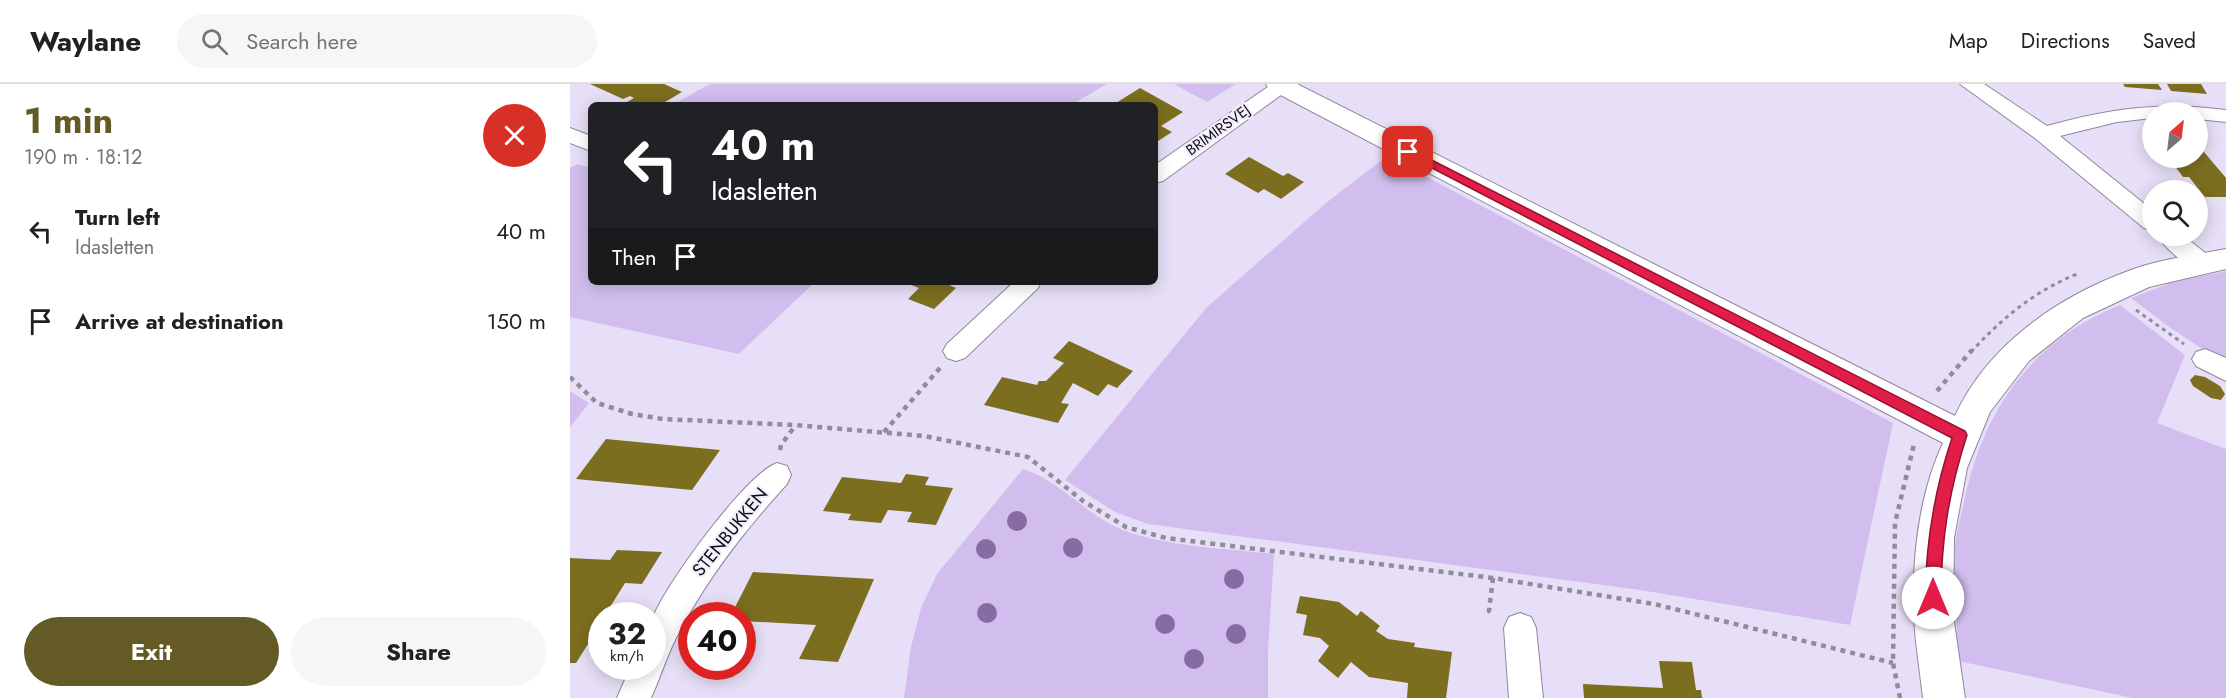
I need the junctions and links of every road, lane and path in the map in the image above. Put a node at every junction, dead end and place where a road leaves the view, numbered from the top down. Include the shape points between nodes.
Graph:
1 (1970, 84) edge
2 (1282, 85) edge
3 (2142, 111) edge
4 (2208, 114) edge
5 (2226, 116) edge
6 (2044, 134) junction
7 (570, 135) edge
8 (588, 143) edge
9 (1158, 174) edge
10 (2142, 214) edge
11 (2187, 246) edge
12 (2213, 261) edge
13 (1026, 285) edge
14 (2109, 291) junction
15 (956, 351) joint
16 (2216, 365) edge
17 (570, 377) edge
18 (883, 433) junction
19 (1960, 435) junction
20 (777, 475) dead end
21 (666, 625) edge
22 (1520, 628) dead end
23 (642, 680) edge
24 (634, 698) edge
25 (1526, 698) edge
26 (1900, 698) edge
27 (1944, 698) edge

1 - 6 street
2 - 9 street, BRIMIRSVEJ
2 - 19 street
3 - 6 street
4 - 5 street
6 - 10 street
7 - 8 street
11 - 12 street
12 - 14 street via 2140,278
13 - 15 street
14 - 16 path
14 - 19 street via 2077,307 2021,346 1982,395
15 - 18 path
17 - 18 path via 597,403 632,414
18 - 26 path via 924,436 1028,457 1083,501 1126,527 1166,537 1654,604 1893,663
19 - 27 street via 1938,516 1933,563 1933,615
20 - 21 street, STENBUKKEN via 710,552
22 - 25 street
23 - 24 street

